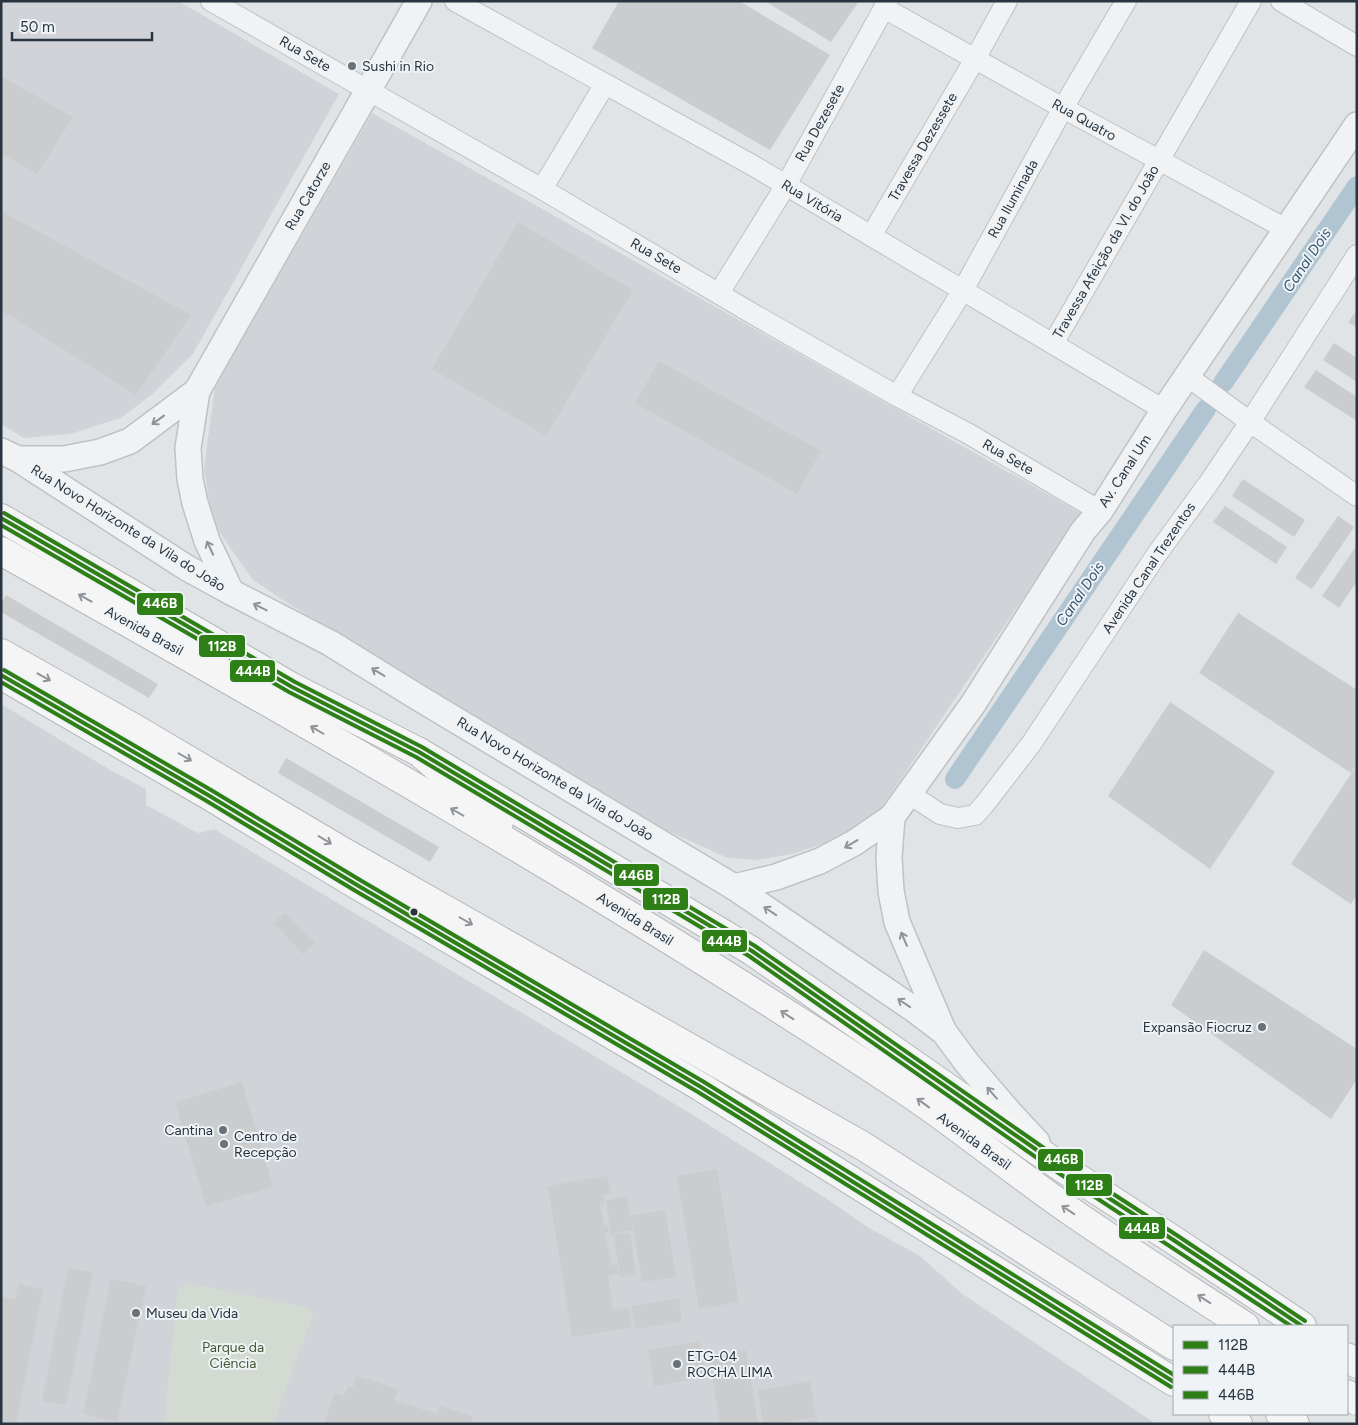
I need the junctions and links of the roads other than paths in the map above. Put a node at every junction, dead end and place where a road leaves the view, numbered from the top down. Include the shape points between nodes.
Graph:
1 (212, 1) edge
2 (419, 1) edge
3 (455, 1) edge
4 (1007, 1) edge
5 (1126, 1) edge
6 (1251, 1) edge
7 (1282, 1) edge
8 (886, 5) edge
9 (1357, 46) edge
10 (975, 59) junction
11 (605, 84) junction
12 (369, 90) junction
13 (1064, 108) junction
14 (1357, 125) edge
15 (1159, 160) junction
16 (786, 185) junction
17 (542, 189) junction
18 (1286, 229) junction
19 (871, 236) junction
20 (1357, 255) edge
21 (963, 290) junction
22 (718, 294) junction
23 (1053, 344) junction
24 (1187, 376) junction
25 (198, 390) junction
26 (897, 396) junction
27 (1164, 410) junction
28 (1250, 422) junction
29 (9, 455) edge
30 (1355, 490) edge
31 (1100, 511) junction
32 (1, 518) edge
33 (1, 551) edge
34 (231, 592) junction
35 (1, 653) edge
36 (1, 675) edge
37 (419, 752) junction
38 (908, 793) junction
39 (892, 816) junction
40 (545, 863) junction
41 (734, 887) junction
42 (944, 1032) junction
43 (1061, 1167) junction
44 (1242, 1325) edge
45 (1301, 1325) edge
46 (1173, 1345) edge
47 (1173, 1381) edge
48 (1224, 1415) edge
49 (1282, 1415) edge
50 (1238, 1424) edge
51 (1295, 1424) edge

1 - 12 street, Rua Sete
2 - 12 street, Rua Catorze
3 - 11 street, Rua Vitória
4 - 10 street, Travessa Dezessete
5 - 13 street, Rua Iluminada
6 - 15 street, Travessa Afeição da Vl. do João
7 - 9 street
8 - 10 street, Rua Quatro
8 - 16 street, Rua Dezesete
10 - 13 street, Rua Quatro
10 - 19 street, Travessa Dezessete
11 - 16 street, Rua Vitória
11 - 17 street
12 - 17 street, Rua Sete
12 - 25 street, Rua Catorze
13 - 15 street, Rua Quatro
13 - 21 street, Rua Iluminada
14 - 18 street, Av. Canal Um
15 - 18 street, Rua Quatro
15 - 23 street, Travessa Afeição da Vl. do João
16 - 19 street, Rua Vitória
16 - 22 street, Rua Dezesete
17 - 22 street, Rua Sete
18 - 24 street, Av. Canal Um
19 - 21 street, Rua Vitória
20 - 28 street, Avenida Canal Trezentos
21 - 23 street, Rua Vitória
21 - 26 street, Rua Iluminada
22 - 26 street, Rua Sete
23 - 27 street, Rua Vitória
24 - 27 street, Av. Canal Um
24 - 28 street
25 -> 29 street, Rua Catorze via 130,441 100,452 64,459
34 -> 25 street, Rua Catorze via 207,541 190,479 188,448
26 - 31 street, Rua Sete
27 - 31 street, Av. Canal Um
28 - 30 street
28 - 38 street, Avenida Canal Trezentos via 1157,554 1031,744 975,815 958,818 940,814
29 - 34 street, Rua Novo Horizonte da Vila do João via 187,568
31 - 38 street, Av. Canal Um via 1083,531 974,704
32 - 37 highway, Avenida Brasil via 292,687
40 -> 33 highway, Avenida Brasil via 205,665
41 -> 34 street, Rua Novo Horizonte da Vila do João via 330,643
35 -> 46 highway via 342,851 863,1146
36 - 47 highway via 701,1087
37 - 40 highway
37 - 43 highway, Avenida Brasil via 752,951
38 - 39 street, Av. Canal Um
39 -> 41 street via 854,843 820,861 776,877
42 -> 39 street via 897,922 889,857
44 -> 40 highway, Avenida Brasil via 1065,1208 915,1097
42 -> 41 street, Rua Novo Horizonte da Vila do João
43 -> 42 street, Rua Novo Horizonte da Vila do João via 1009,1112
43 - 45 highway, Avenida Brasil
48 - 50 highway
49 - 51 highway

